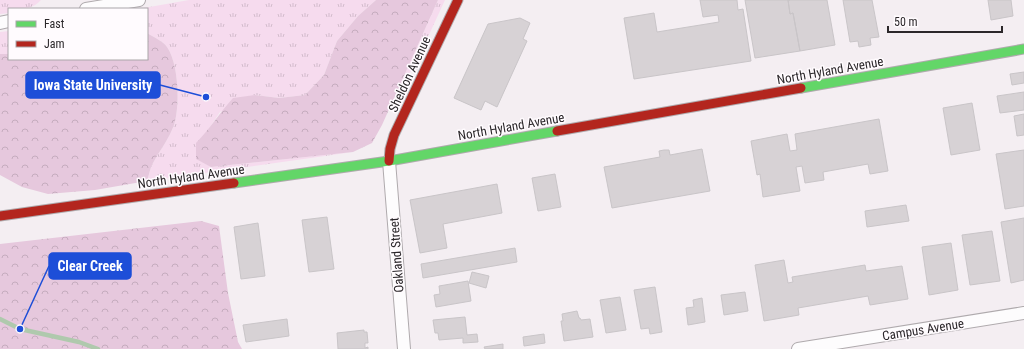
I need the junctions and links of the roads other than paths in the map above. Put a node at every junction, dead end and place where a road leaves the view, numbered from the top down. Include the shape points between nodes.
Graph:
1 (139, 0) edge
2 (458, 0) edge
3 (92, 8) edge
4 (1024, 49) edge
5 (389, 160) junction
6 (1, 213) edge
7 (1024, 313) edge
8 (404, 349) edge
9 (798, 349) edge

1 - 3 street
2 - 5 main road, Sheldon Avenue via 394,135
4 - 5 main road, North Hyland Avenue
5 - 6 main road, North Hyland Avenue
5 - 8 street, Oakland Street
7 - 9 street, Campus Avenue

